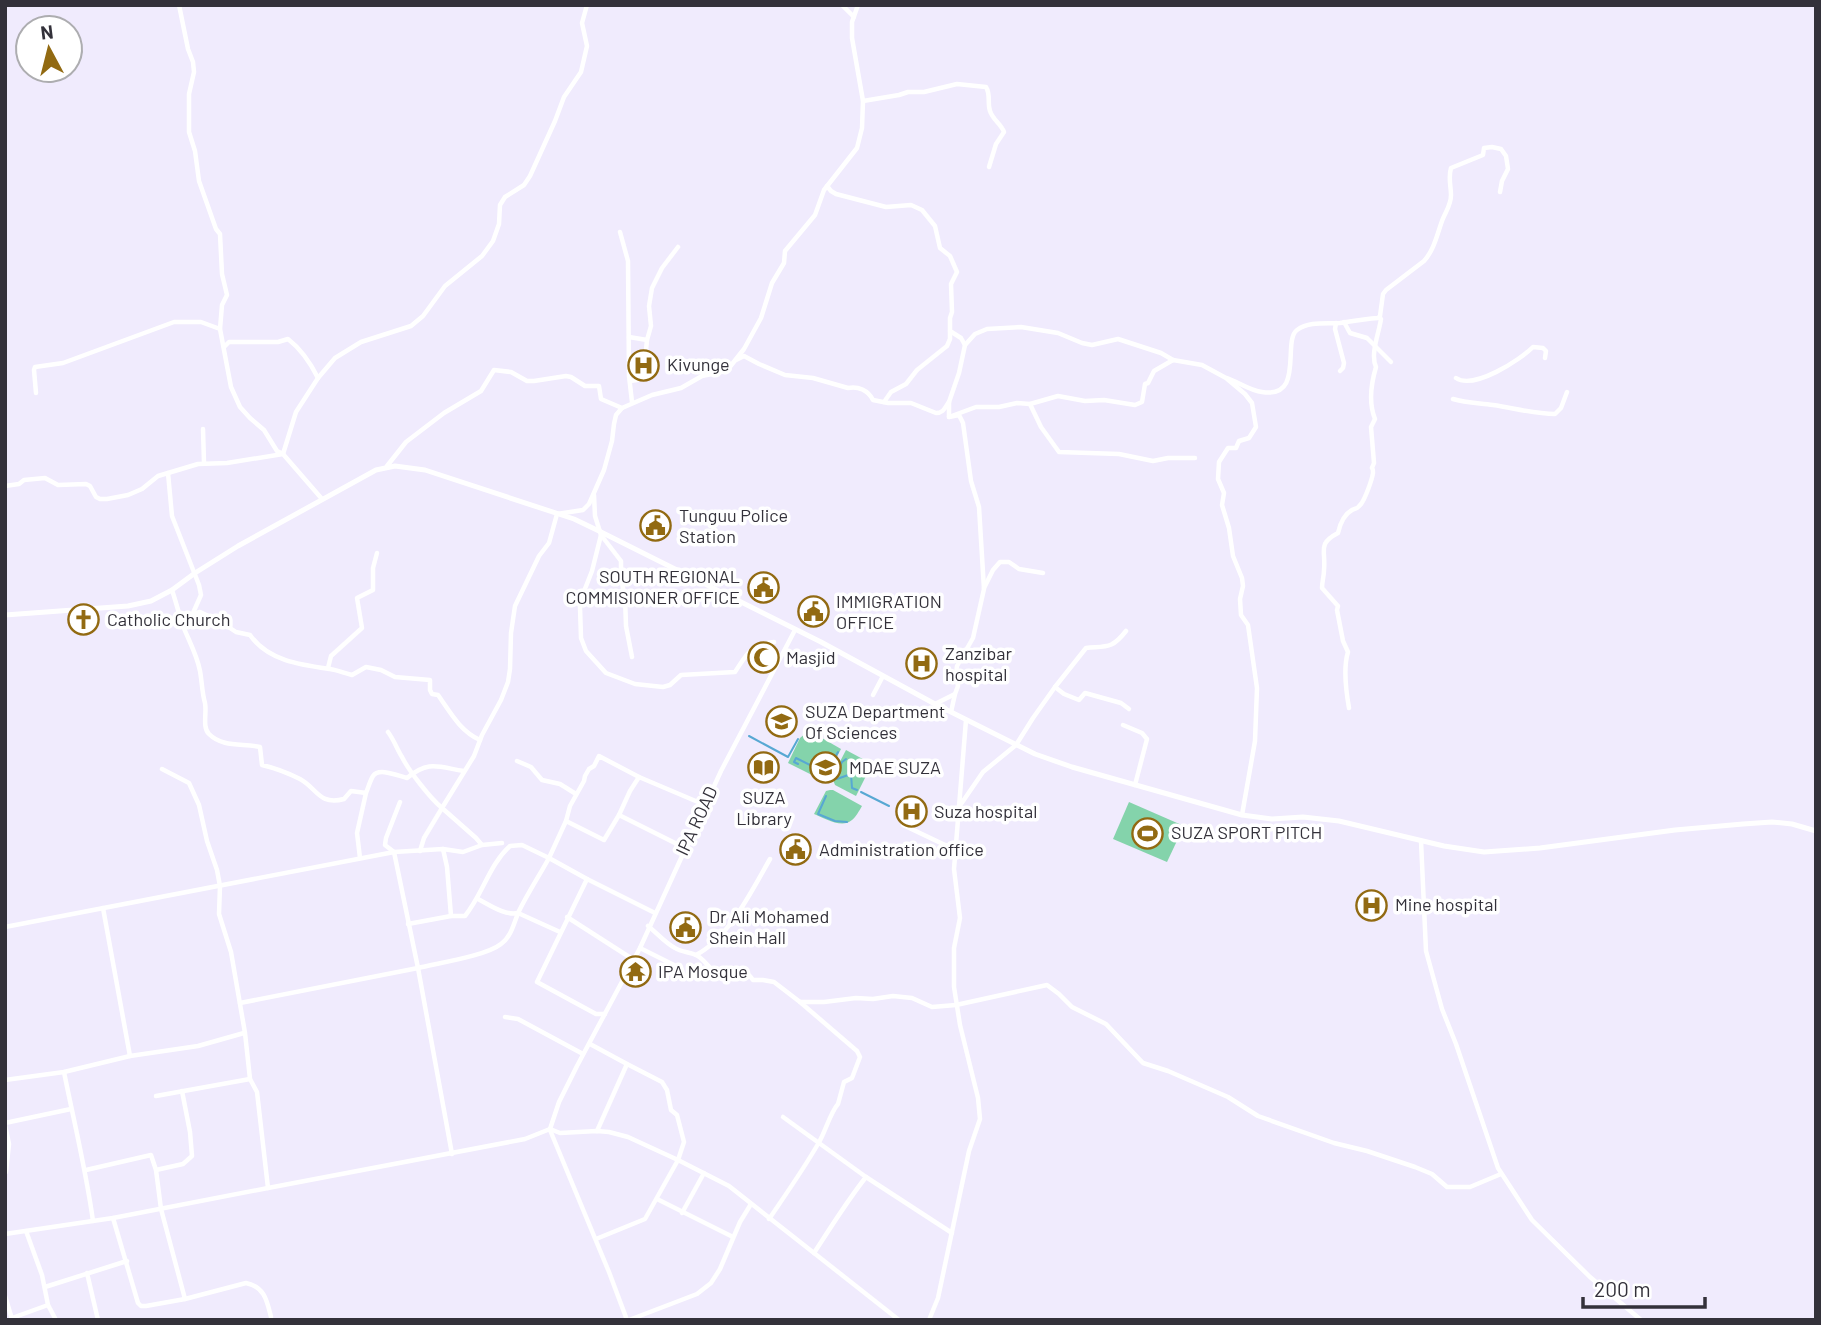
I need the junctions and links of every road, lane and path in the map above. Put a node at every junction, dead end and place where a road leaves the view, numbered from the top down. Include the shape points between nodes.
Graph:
1 (179, 5) edge
2 (587, 5) edge
3 (842, 5) edge
4 (858, 5) edge
5 (854, 17) junction
6 (863, 101) junction
7 (989, 167) dead end
8 (827, 186) junction
9 (1500, 192) dead end
10 (620, 232) dead end
11 (678, 247) dead end
12 (1381, 319) dead end
13 (1343, 322) junction
14 (1336, 323) junction
15 (220, 329) junction
16 (950, 331) junction
17 (629, 337) junction
18 (647, 340) junction
19 (965, 345) junction
20 (1376, 346) junction
21 (223, 347) junction
22 (1545, 358) dead end
23 (1173, 360) junction
24 (1391, 362) dead end
25 (732, 363) junction
26 (1340, 371) dead end
27 (1226, 378) junction
28 (1456, 378) dead end
29 (318, 379) junction
30 (630, 381) junction
31 (36, 393) dead end
32 (1567, 393) dead end
33 (1453, 399) dead end
34 (632, 402) junction
35 (950, 402) junction
36 (884, 403) junction
37 (1030, 404) junction
38 (621, 408) junction
39 (949, 417) junction
40 (203, 429) dead end
41 (284, 454) junction
42 (1195, 458) dead end
43 (204, 463) junction
44 (387, 467) junction
45 (168, 473) junction
46 (5, 486) edge
47 (595, 487) junction
48 (322, 499) junction
49 (557, 514) junction
50 (600, 533) junction
51 (377, 553) dead end
52 (195, 573) junction
53 (1043, 573) dead end
54 (984, 589) junction
55 (172, 590) junction
56 (193, 613) junction
57 (5, 615) edge
58 (181, 618) junction
59 (795, 630) junction
60 (1126, 631) dead end
61 (774, 642) dead end
62 (632, 657) dead end
63 (328, 668) junction
64 (883, 676) junction
65 (1055, 687) junction
66 (955, 694) junction
67 (873, 695) dead end
68 (935, 704) junction
69 (1349, 708) dead end
70 (1129, 709) dead end
71 (951, 712) junction
72 (966, 720) junction
73 (1123, 725) dead end
74 (388, 732) dead end
75 (480, 740) junction
76 (1016, 745) junction
77 (517, 761) dead end
78 (163, 769) dead end
79 (464, 772) junction
80 (413, 773) junction
81 (639, 776) junction
82 (1135, 785) junction
83 (366, 793) junction
84 (576, 794) junction
85 (400, 802) dead end
86 (705, 805) junction
87 (960, 806) junction
88 (442, 807) junction
89 (619, 815) junction
90 (1242, 815) junction
91 (566, 821) junction
92 (903, 825) dead end
93 (1816, 831) edge
94 (1420, 841) junction
95 (502, 844) dead end
96 (482, 845) junction
97 (685, 848) junction
98 (956, 848) junction
99 (443, 849) junction
100 (420, 851) junction
101 (394, 852) junction
102 (360, 858) junction
103 (549, 858) junction
104 (770, 859) dead end
105 (587, 880) junction
106 (220, 886) junction
107 (478, 900) junction
108 (103, 908) junction
109 (518, 913) junction
110 (655, 913) junction
111 (451, 916) junction
112 (567, 917) junction
113 (408, 924) junction
114 (648, 926) junction
115 (5, 927) edge
116 (560, 932) junction
117 (640, 948) junction
118 (696, 955) junction
119 (634, 960) junction
120 (674, 965) dead end
121 (418, 968) junction
122 (800, 1002) junction
123 (240, 1003) junction
124 (957, 1005) junction
125 (605, 1014) junction
126 (505, 1017) dead end
127 (245, 1033) junction
128 (590, 1044) junction
129 (583, 1054) junction
130 (130, 1056) junction
131 (627, 1064) junction
132 (64, 1072) junction
133 (250, 1079) junction
134 (5, 1080) edge
135 (183, 1091) junction
136 (156, 1096) dead end
137 (71, 1110) junction
138 (783, 1117) dead end
139 (5, 1124) edge
140 (550, 1129) junction
141 (597, 1131) junction
142 (819, 1143) junction
143 (452, 1154) junction
144 (678, 1160) junction
145 (86, 1170) junction
146 (156, 1171) junction
147 (6, 1172) edge
148 (704, 1172) junction
149 (1502, 1174) junction
150 (866, 1177) junction
151 (268, 1188) junction
152 (657, 1199) junction
153 (751, 1204) junction
154 (161, 1209) junction
155 (682, 1213) junction
156 (113, 1218) junction
157 (769, 1219) junction
158 (93, 1221) junction
159 (26, 1231) junction
160 (952, 1233) junction
161 (5, 1234) edge
162 (733, 1237) junction
163 (596, 1239) junction
164 (814, 1253) junction
165 (127, 1261) junction
166 (86, 1273) junction
167 (45, 1287) junction
168 (5, 1296) edge
169 (185, 1299) junction
170 (48, 1305) junction
171 (271, 1317) dead end
172 (12, 1319) edge
173 (56, 1320) edge
174 (98, 1320) edge
175 (628, 1320) edge
176 (899, 1320) edge
177 (929, 1320) edge
178 (1641, 1320) edge

1 - 15 street via 194,72 189,132 200,181 220,234 227,295
2 - 29 street via 582,23 587,46 581,72 564,97 530,176 500,205 493,241 445,286 411,327 360,342 335,358
3 - 5 street
4 - 5 street
5 - 6 street via 852,38
6 - 7 street via 957,85 986,87 990,113 1004,131
6 - 8 street via 858,148
8 - 16 street via 836,194 886,207 911,205 928,216 940,248 950,256 957,272 951,284
8 - 25 street via 816,215 785,251 761,318
9 - 13 street via 1508,169 1501,149 1484,148 1483,155 1451,168 1448,210 1429,256 1386,290 1378,318
10 - 17 street via 628,261
11 - 18 street via 652,288
12 - 20 street
13 - 14 street
13 - 20 street via 1350,333
14 - 26 street via 1344,363
14 - 27 street via 1297,331 1286,382 1278,390 1260,392
15 - 21 street
15 - 31 street via 201,322 174,322 62,363 35,367
16 - 19 street
16 - 36 street via 947,346
17 - 18 street
17 - 30 street
18 - 30 street via 644,370 637,380
19 - 23 street via 987,328 1021,327 1059,332 1092,345 1118,340
19 - 35 street
20 - 24 street
20 - 69 street via 1370,485 1363,502 1342,520 1338,533 1326,540 1323,550 1322,588 1336,603 1348,652
21 - 29 street via 229,342 288,339
21 - 41 street via 240,407
22 - 28 street via 1543,348 1533,347 1482,378 1468,382
23 - 27 street via 1202,365
23 - 37 street via 1154,370 1145,384 1142,402 1135,405 1058,396
25 - 34 street via 726,371
25 - 36 street via 744,356 795,377 862,389
27 - 90 street via 1245,394 1256,419 1249,438 1239,441 1236,448 1227,448 1218,466 1222,505 1242,578 1241,615 1248,625 1257,688 1255,741
29 - 41 street via 296,412
30 - 34 street
32 - 33 street via 1555,414
34 - 38 street
35 - 36 street via 940,413 911,403
35 - 39 street
37 - 39 street via 976,407
37 - 42 street via 1059,452 1119,454 1153,461
38 - 44 street via 601,398 599,386 585,386 570,377 527,381 494,370 481,391 406,442
38 - 47 street
39 - 54 street via 959,415 962,423 979,508
40 - 43 street
41 - 43 street
41 - 48 street
43 - 45 street
44 - 48 main road
44 - 49 main road via 425,470
45 - 46 street via 128,495 107,499 96,497 86,484 58,485 45,478
45 - 52 street via 172,516
47 - 49 street via 583,510
47 - 50 street
48 - 52 main road
49 - 50 main road
49 - 75 street via 549,543 515,606 508,682
50 - 59 main road
50 - 61 street via 581,599 581,638 606,673 635,684 663,687 681,675 735,672 751,649
50 - 62 street via 621,561
51 - 63 street via 373,590 356,598 362,628 331,656
52 - 55 main road
52 - 56 street via 201,595
53 - 54 street via 1000,562
54 - 66 street via 973,638 957,666
55 - 57 main road via 128,606
55 - 58 street
56 - 58 street
56 - 63 street via 250,635 257,646 283,659
58 - 83 street via 200,672 207,733 223,743 260,747 262,765 302,780 329,800 344,799 351,791
59 - 64 main road
59 - 86 street, IPA ROAD
60 - 65 street via 1112,646 1086,648
63 - 75 street via 352,675 366,667 395,677 430,680 432,694 438,695 468,734
64 - 67 street
64 - 68 main road
65 - 70 street via 1079,700 1085,692
65 - 76 street
66 - 68 street
66 - 71 street
68 - 71 main road
71 - 72 main road
72 - 76 main road
72 - 87 street
73 - 82 street via 1147,739
74 - 80 street
75 - 79 street
76 - 82 main road
76 - 87 street via 983,772
77 - 84 street via 531,767 542,780
78 - 106 street via 188,783 199,804
79 - 80 street via 431,766
79 - 88 street
80 - 83 street via 407,778 377,772
80 - 88 street
81 - 84 street via 599,756
81 - 86 street
81 - 89 street
82 - 90 main road
83 - 102 street via 357,833
84 - 91 street
85 - 101 street via 385,842
86 - 97 street, IPA ROAD
87 - 98 street
88 - 96 street
88 - 100 street
89 - 91 street via 604,839
89 - 97 street
90 - 94 main road via 1339,821
91 - 103 street
92 - 98 street
93 - 94 main road via 1772,822 1499,852
94 - 149 street via 1426,951 1442,1009
95 - 96 street
96 - 99 street via 463,852
97 - 110 street, IPA ROAD
98 - 124 street via 960,918 954,948
99 - 100 street
99 - 111 street
100 - 101 street
101 - 102 street
101 - 113 street
102 - 106 street
103 - 105 street
103 - 107 street via 522,845 510,846 494,865
103 - 109 street
104 - 118 street via 728,926
105 - 110 street
105 - 112 street
106 - 108 street
106 - 123 street via 219,914
107 - 109 street via 506,913
107 - 111 street via 465,916
108 - 115 street
108 - 130 street
109 - 116 street
109 - 121 street via 510,934 494,948
110 - 114 street, IPA ROAD
111 - 113 street
112 - 116 street
112 - 119 street
113 - 121 street
114 - 117 street, IPA ROAD
114 - 118 street via 675,949
116 - 125 street via 537,982
117 - 119 street, IPA ROAD
117 - 120 street
118 - 122 street via 714,972 743,971 753,980 774,982
119 - 125 street, IPA ROAD
121 - 123 street
121 - 143 street
122 - 124 street via 893,996 932,1007
122 - 142 street via 860,1057 852,1078 844,1082
123 - 127 street
124 - 149 street via 1047,985 1072,1007 1106,1024 1143,1063 1228,1097 1258,1116 1415,1167 1447,1187 1470,1186
124 - 160 street via 980,1119
125 - 128 street, IPA ROAD
126 - 129 street via 518,1019
127 - 130 street via 198,1046
127 - 133 street
128 - 129 street, IPA ROAD
128 - 131 street
129 - 140 street, IPA ROAD
130 - 132 street
131 - 141 street
131 - 144 street via 662,1082 667,1090 684,1142
132 - 134 street
132 - 137 street
133 - 135 street
133 - 151 street via 257,1092
135 - 136 street
135 - 146 street via 192,1156 183,1164
137 - 139 street
137 - 145 street
138 - 142 street
139 - 147 street via 9,1144
140 - 141 street via 560,1133
140 - 143 street via 525,1139
140 - 163 street
141 - 144 street via 628,1137
142 - 150 street
142 - 157 street
143 - 151 street
144 - 148 street
144 - 152 street
145 - 146 street via 152,1155
145 - 158 street
146 - 154 street
148 - 153 street
148 - 155 street
149 - 178 street via 1532,1220
150 - 160 street
150 - 164 street
151 - 154 street
152 - 155 street
152 - 163 street via 645,1219
153 - 157 street
153 - 162 street
154 - 156 street
154 - 169 street
155 - 162 street
156 - 158 street
156 - 165 street
157 - 164 street
158 - 159 street
159 - 161 street
159 - 167 street
160 - 177 street
162 - 175 street via 720,1269 704,1290
163 - 175 street
164 - 176 street
165 - 166 street
165 - 169 street via 141,1306
166 - 167 street
166 - 174 street
167 - 170 street
168 - 172 street
169 - 171 street via 246,1283 264,1294
170 - 172 street
170 - 173 street

